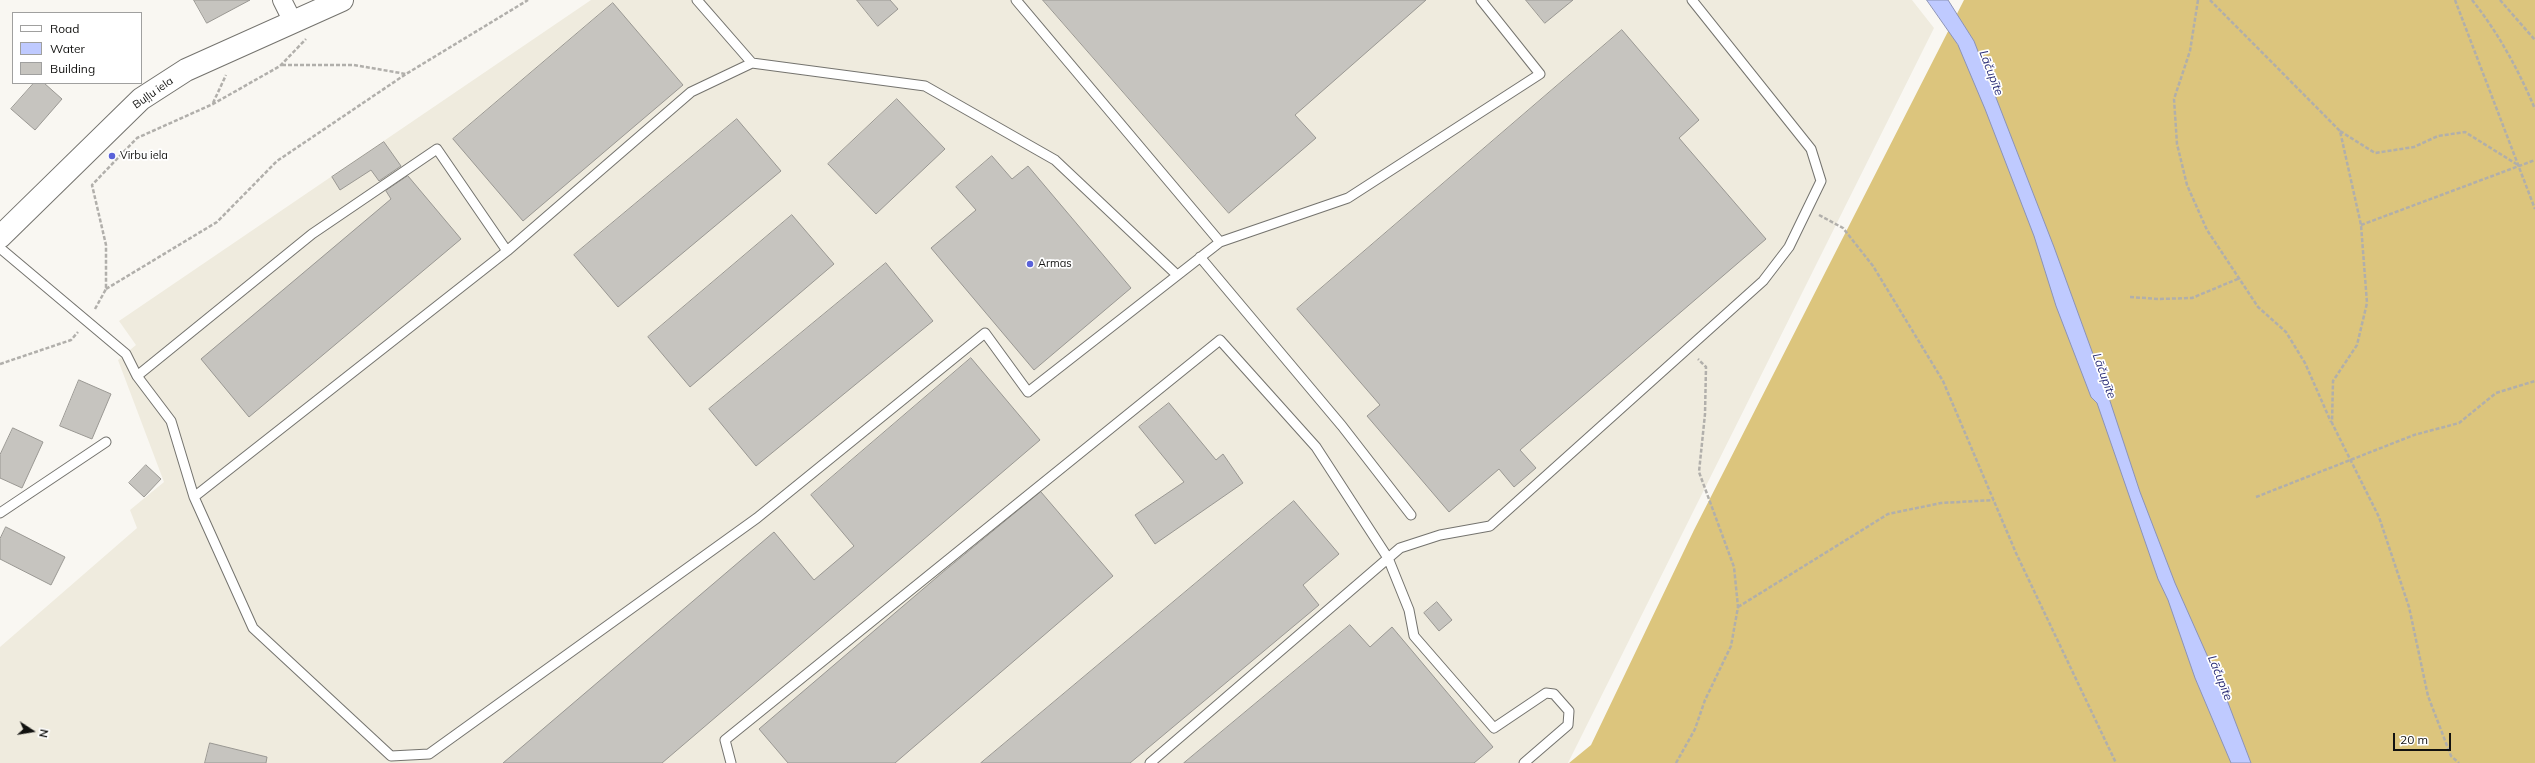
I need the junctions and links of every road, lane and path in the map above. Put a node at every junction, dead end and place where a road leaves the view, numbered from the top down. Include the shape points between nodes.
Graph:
1 (282, 0) edge
2 (342, 0) edge
3 (528, 0) edge
4 (697, 0) edge
5 (1016, 0) edge
6 (1481, 0) edge
7 (1692, 0) edge
8 (2198, 0) edge
9 (2210, 0) edge
10 (2455, 0) edge
11 (2472, 0) edge
12 (2500, 0) edge
13 (293, 22) junction
14 (306, 40) dead end
15 (2535, 40) edge
16 (752, 63) junction
17 (281, 65) junction
18 (406, 74) junction
19 (2535, 109) edge
20 (2340, 131) junction
21 (2535, 160) edge
22 (2518, 165) junction
23 (1808, 210) junction
24 (2535, 210) edge
25 (2361, 225) junction
26 (0, 237) edge
27 (1220, 242) junction
28 (0, 248) edge
29 (507, 251) junction
30 (1200, 257) junction
31 (1177, 276) junction
32 (2240, 278) junction
33 (106, 289) junction
34 (2130, 297) dead end
35 (88, 322) junction
36 (1688, 349) junction
37 (0, 364) edge
38 (137, 376) junction
39 (2535, 381) edge
40 (2332, 423) junction
41 (106, 442) dead end
42 (2352, 460) junction
43 (194, 497) junction
44 (2256, 497) dead end
45 (1994, 500) junction
46 (0, 513) edge
47 (1411, 515) dead end
48 (1388, 558) junction
49 (1738, 607) junction
50 (731, 763) edge
51 (1150, 763) edge
52 (1524, 763) edge
53 (1676, 763) edge
54 (2116, 763) edge
55 (2459, 763) edge

1 - 13 street
2 - 13 street, Buļļu iela
3 - 18 path
4 - 16 lane
5 - 27 lane
6 - 27 lane via 1540,74 1348,198
7 - 23 lane via 1811,149 1821,182
8 - 32 path via 2190,51 2174,99 2177,144 2187,185 2207,230
9 - 20 path
10 - 22 path
11 - 19 path via 2484,15 2521,78
12 - 15 path
13 - 26 street, Buļļu iela via 186,70 141,99
14 - 17 path
16 - 29 lane via 691,92
16 - 31 lane via 925,86 1055,160
17 - 18 path via 354,64
17 - 33 path via 213,104 137,138 92,185 106,245
18 - 33 path via 277,160 217,222
20 - 22 path via 2375,153 2414,147 2438,136 2465,132
20 - 25 path
21 - 22 path
22 - 24 path
22 - 25 path
23 - 36 lane via 1789,247 1763,282
23 - 45 path via 1843,228 1873,266 1943,381
25 - 40 path via 2367,303 2357,345 2334,381
27 - 30 lane
28 - 35 lane
29 - 38 lane via 436,149 312,234
29 - 43 lane
30 - 31 lane
30 - 47 lane via 1342,426
31 - 43 lane via 1028,392 985,333 757,518 429,754 391,756 253,628
32 - 34 path via 2192,298
32 - 40 path via 2258,308 2286,332 2305,362
33 - 35 path
35 - 37 path via 71,340
35 - 38 lane via 126,354
36 - 48 lane via 1490,526 1440,535 1400,548
36 - 49 path via 1706,367 1705,414 1699,472 1734,567
38 - 43 lane via 171,421
39 - 42 path via 2496,393 2459,423 2414,436
40 - 42 path
41 - 46 lane
42 - 44 path
42 - 55 path via 2379,517 2409,607 2428,696 2451,756
45 - 49 path via 1941,503 1888,514
45 - 54 path via 2080,691
48 - 50 lane via 1316,447 1220,340 725,740
48 - 51 lane
48 - 52 lane via 1409,610 1414,636 1494,728 1546,693 1554,694 1569,711 1568,725
49 - 53 path via 1731,646 1705,700 1695,729

